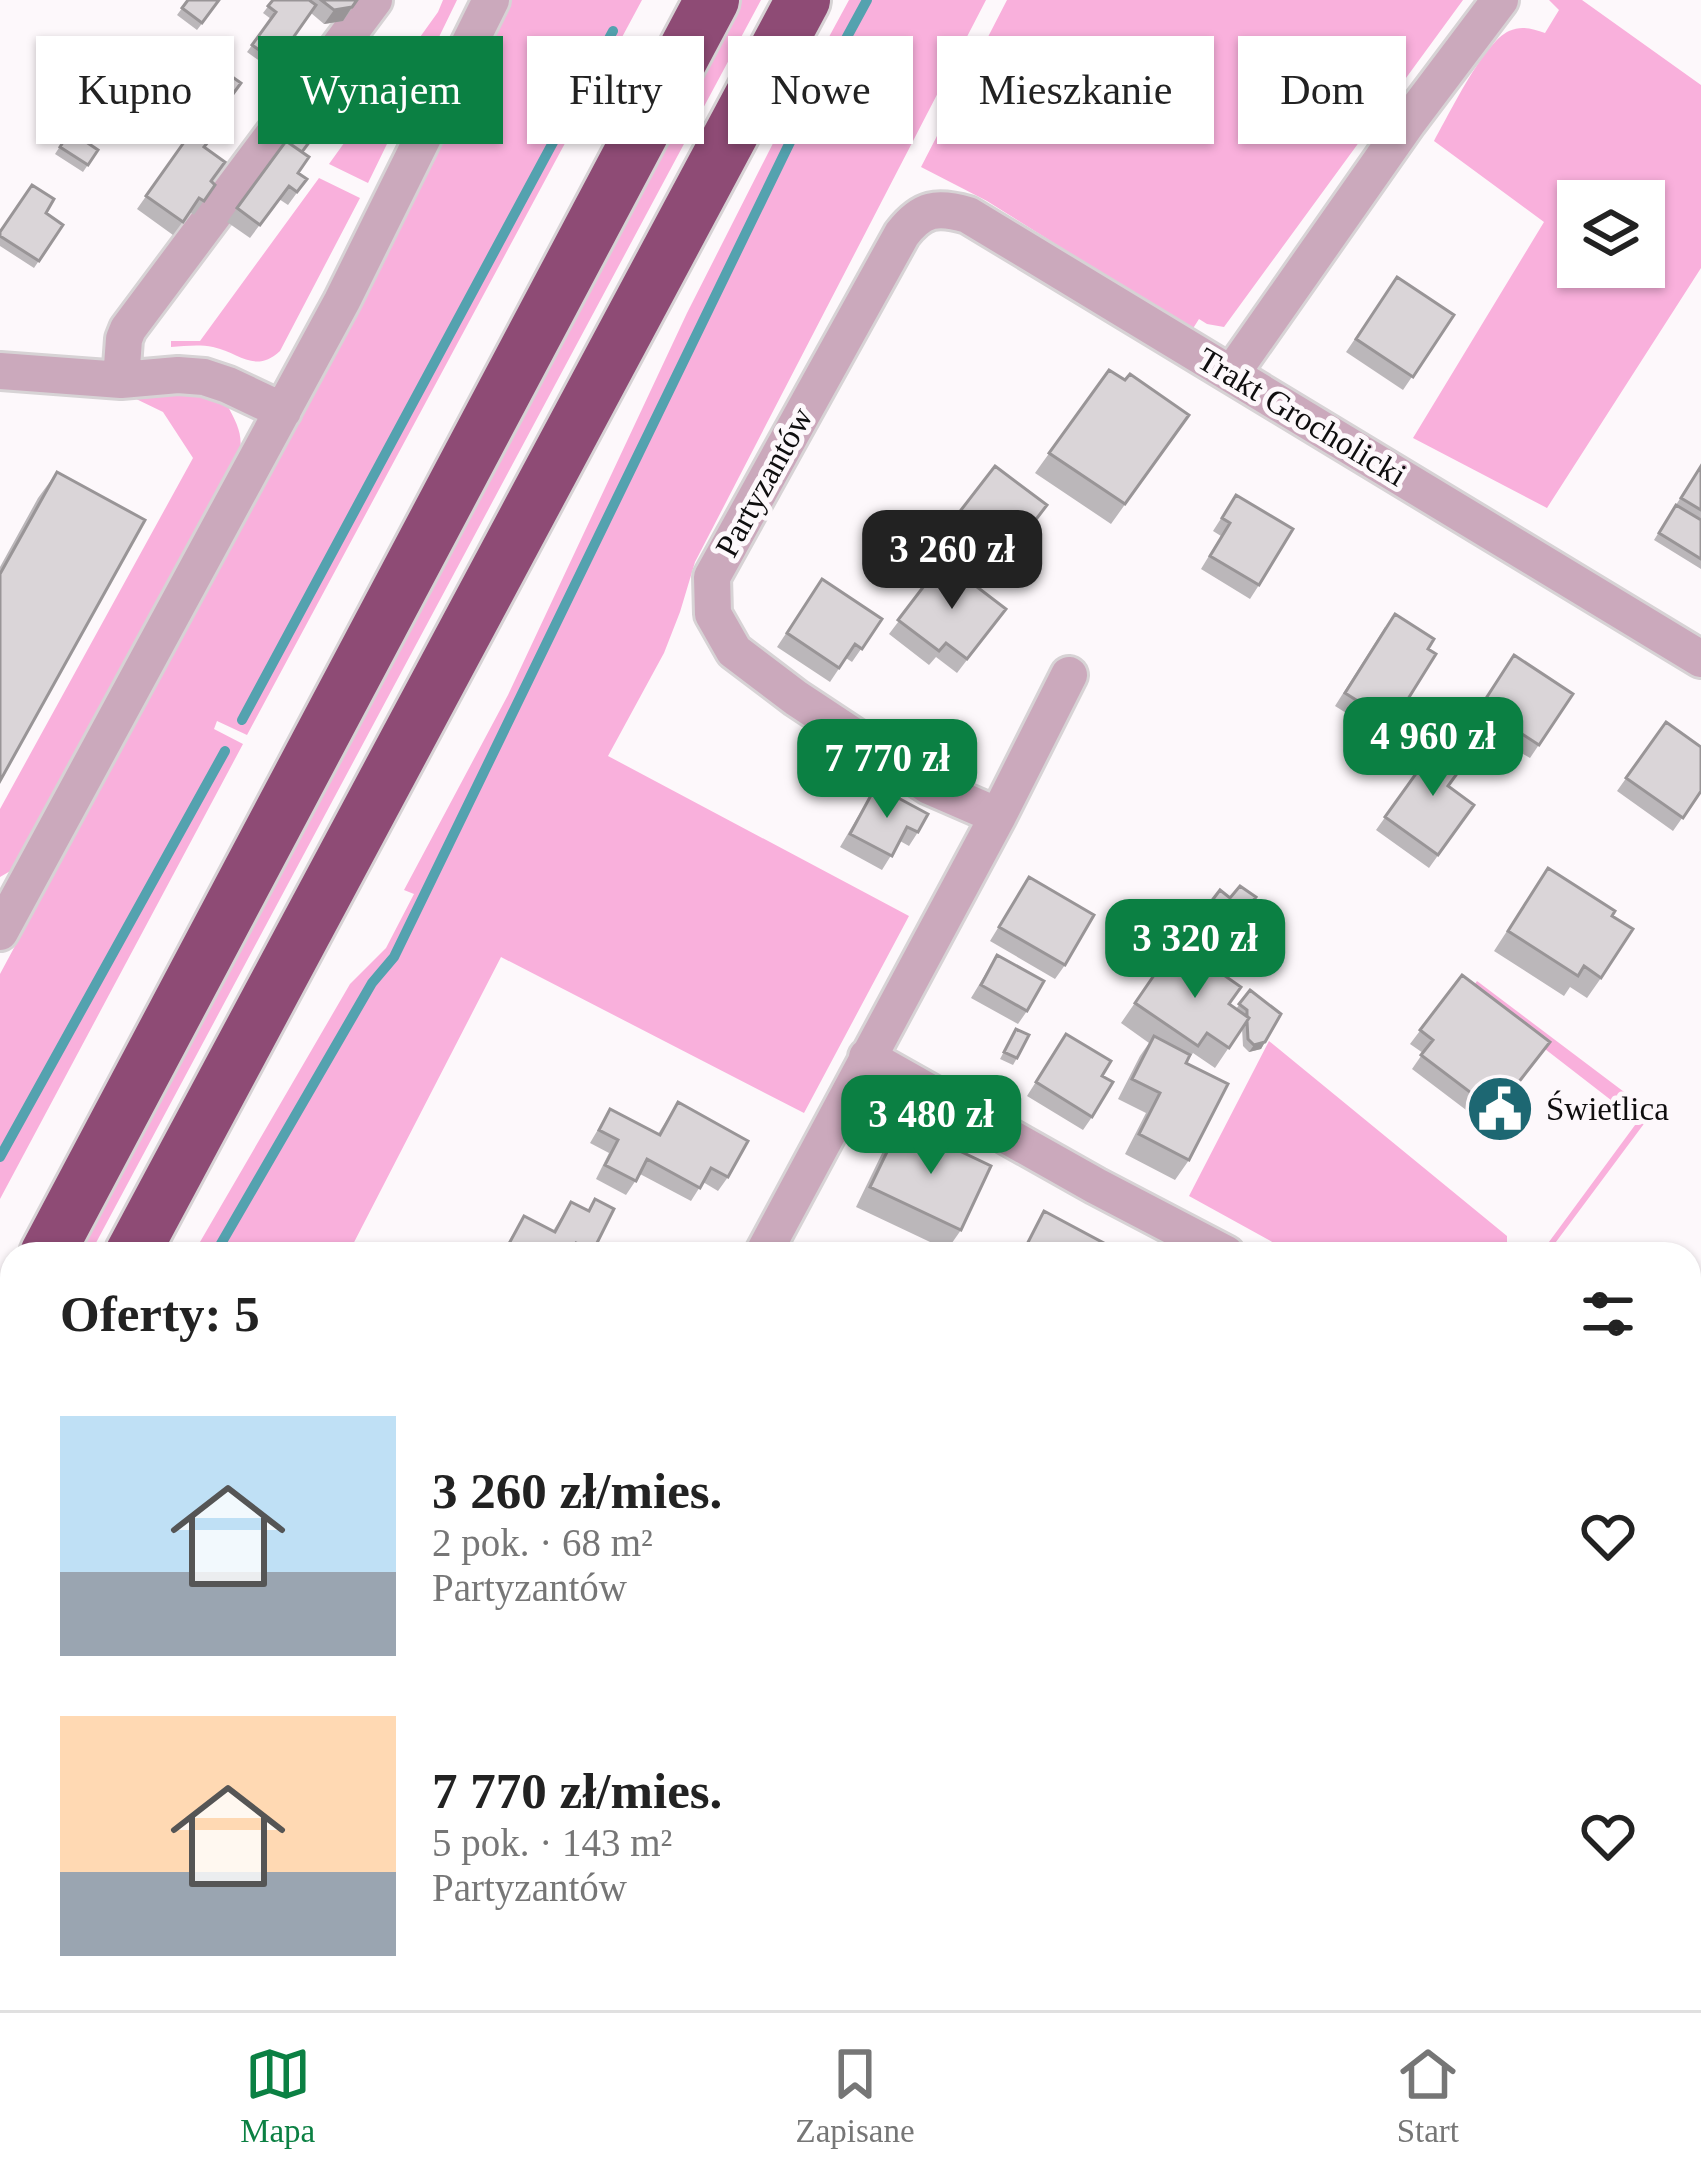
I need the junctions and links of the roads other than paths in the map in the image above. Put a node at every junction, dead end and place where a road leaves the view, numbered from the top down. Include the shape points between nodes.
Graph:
1 (374, 0) edge
2 (491, 0) edge
3 (712, 0) edge
4 (803, 0) edge
5 (1500, 0) edge
6 (902, 234) joint
7 (0, 370) edge
8 (1232, 373) junction
9 (121, 380) junction
10 (283, 411) junction
11 (1701, 659) edge
12 (1069, 675) dead end
13 (998, 815) junction
14 (0, 932) edge
15 (867, 1057) junction
16 (52, 1242) edge
17 (138, 1242) edge
18 (769, 1242) edge
19 (1203, 1242) edge

1 - 9 street via 128,329
2 - 10 street
3 - 16 highway
4 - 17 highway
5 - 8 street
6 - 8 street, Trakt Grocholicki via 928,211 968,215
6 - 13 street, Partyzantów via 712,577 713,614 734,651 796,698 929,786
7 - 9 street
8 - 11 street, Trakt Grocholicki
9 - 10 street via 204,377
10 - 14 street
12 - 13 street
13 - 15 street
15 - 18 street
15 - 19 street

